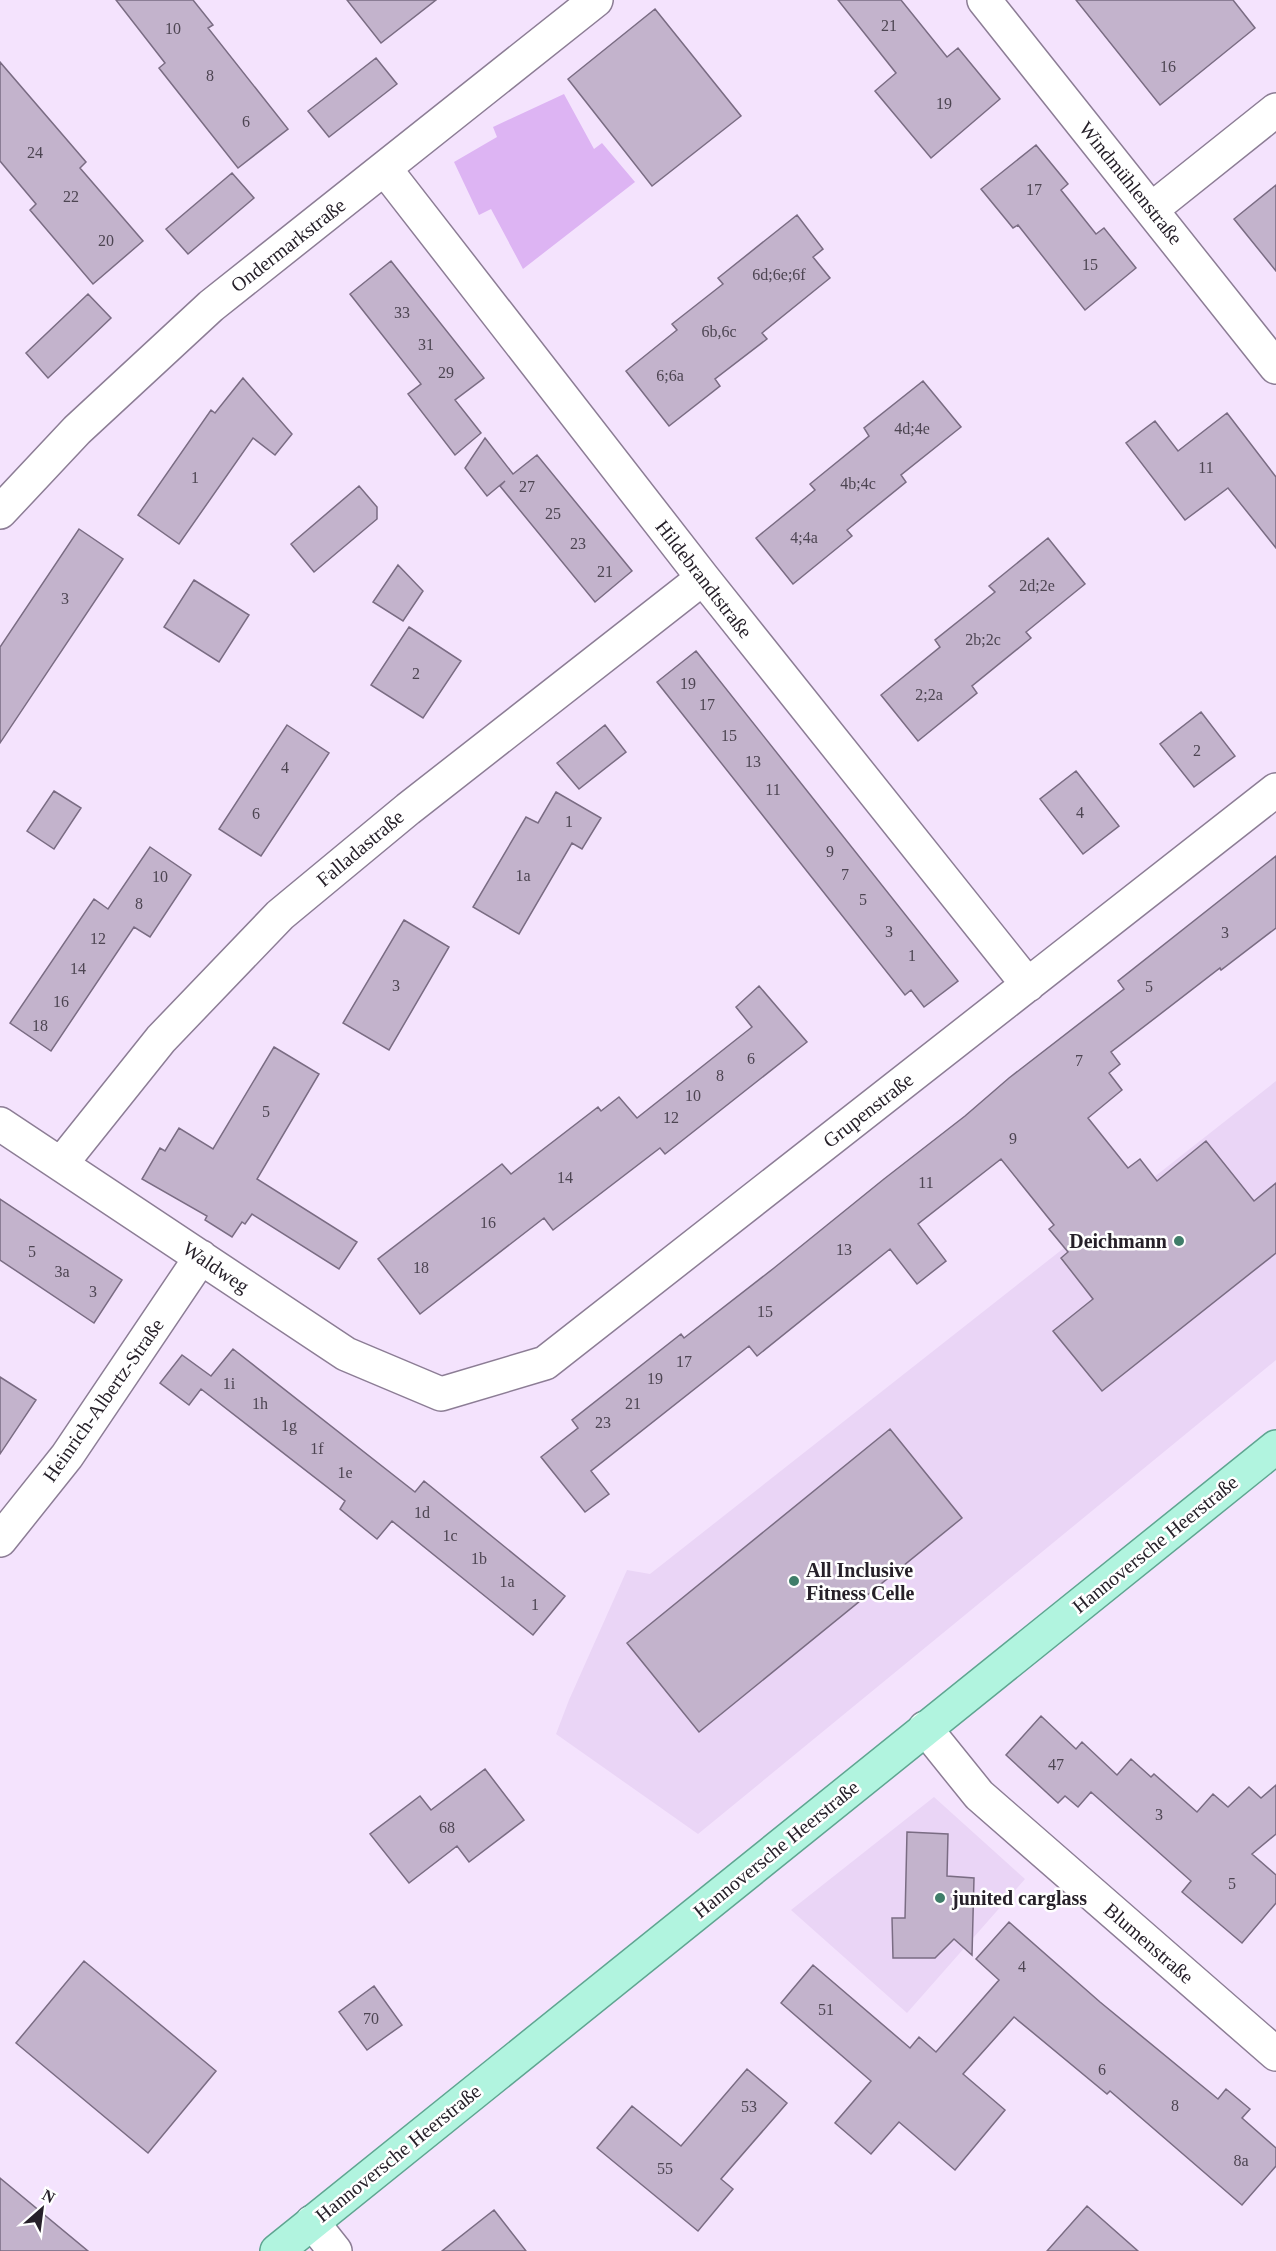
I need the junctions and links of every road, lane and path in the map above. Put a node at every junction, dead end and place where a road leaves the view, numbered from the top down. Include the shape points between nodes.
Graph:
1 (596, 0) edge
2 (984, 0) edge
3 (1276, 110) edge
4 (385, 169) junction
5 (1152, 210) junction
6 (1276, 367) edge
7 (0, 512) edge
8 (703, 578) junction
9 (1276, 790) edge
10 (1028, 985) junction
11 (0, 1124) edge
12 (61, 1164) junction
13 (201, 1257) junction
14 (441, 1394) joint
15 (1276, 1447) edge
16 (0, 1540) edge
17 (925, 1728) junction
18 (1276, 2054) edge
19 (312, 2222) junction
20 (277, 2251) edge
21 (335, 2251) edge

1 - 4 street, Ondermarkstraße
2 - 5 street, Windmühlenstraße
3 - 5 street
4 - 7 street, Ondermarkstraße via 211,306 76,430
4 - 8 street, Hildebrandtstraße
5 - 6 street, Windmühlenstraße
8 - 10 street, Hildebrandtstraße
8 - 12 street, Falladastraße via 408,809 280,915 161,1039
9 - 10 street, Grupenstraße
10 - 14 street, Grupenstraße via 545,1364
11 - 12 street, Waldweg
12 - 13 street, Waldweg
13 - 14 street, Waldweg via 346,1354
13 - 16 street, Heinrich-Albertz-Straße via 67,1456
15 - 17 main road, Hannoversche Heerstraße
17 - 18 street, Blumenstraße via 979,1795
17 - 19 main road, Hannoversche Heerstraße
19 - 20 main road, Hannoversche Heerstraße
19 - 21 street

